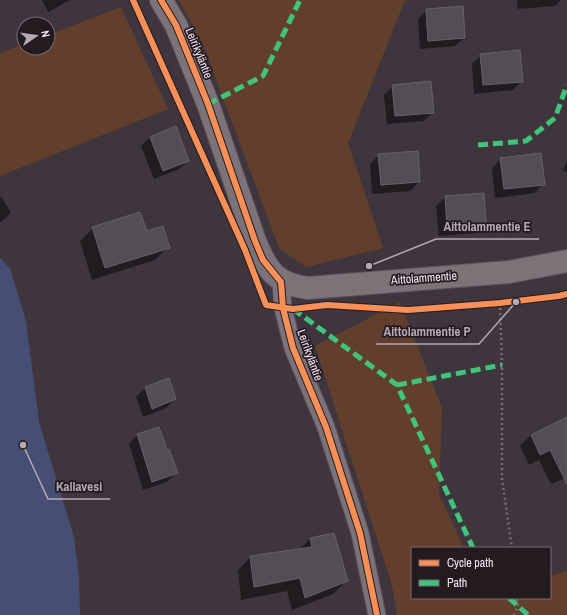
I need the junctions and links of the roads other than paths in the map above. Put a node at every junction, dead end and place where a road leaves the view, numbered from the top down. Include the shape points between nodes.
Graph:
1 (161, 0) edge
2 (567, 261) edge
3 (281, 282) junction
4 (377, 615) edge

1 - 3 street, Leirikyläntie via 176,25 208,104 263,260
2 - 3 street, Aittolammentie via 509,272 308,288
3 - 4 street, Leirikyläntie via 283,308 293,348 326,427 360,533

